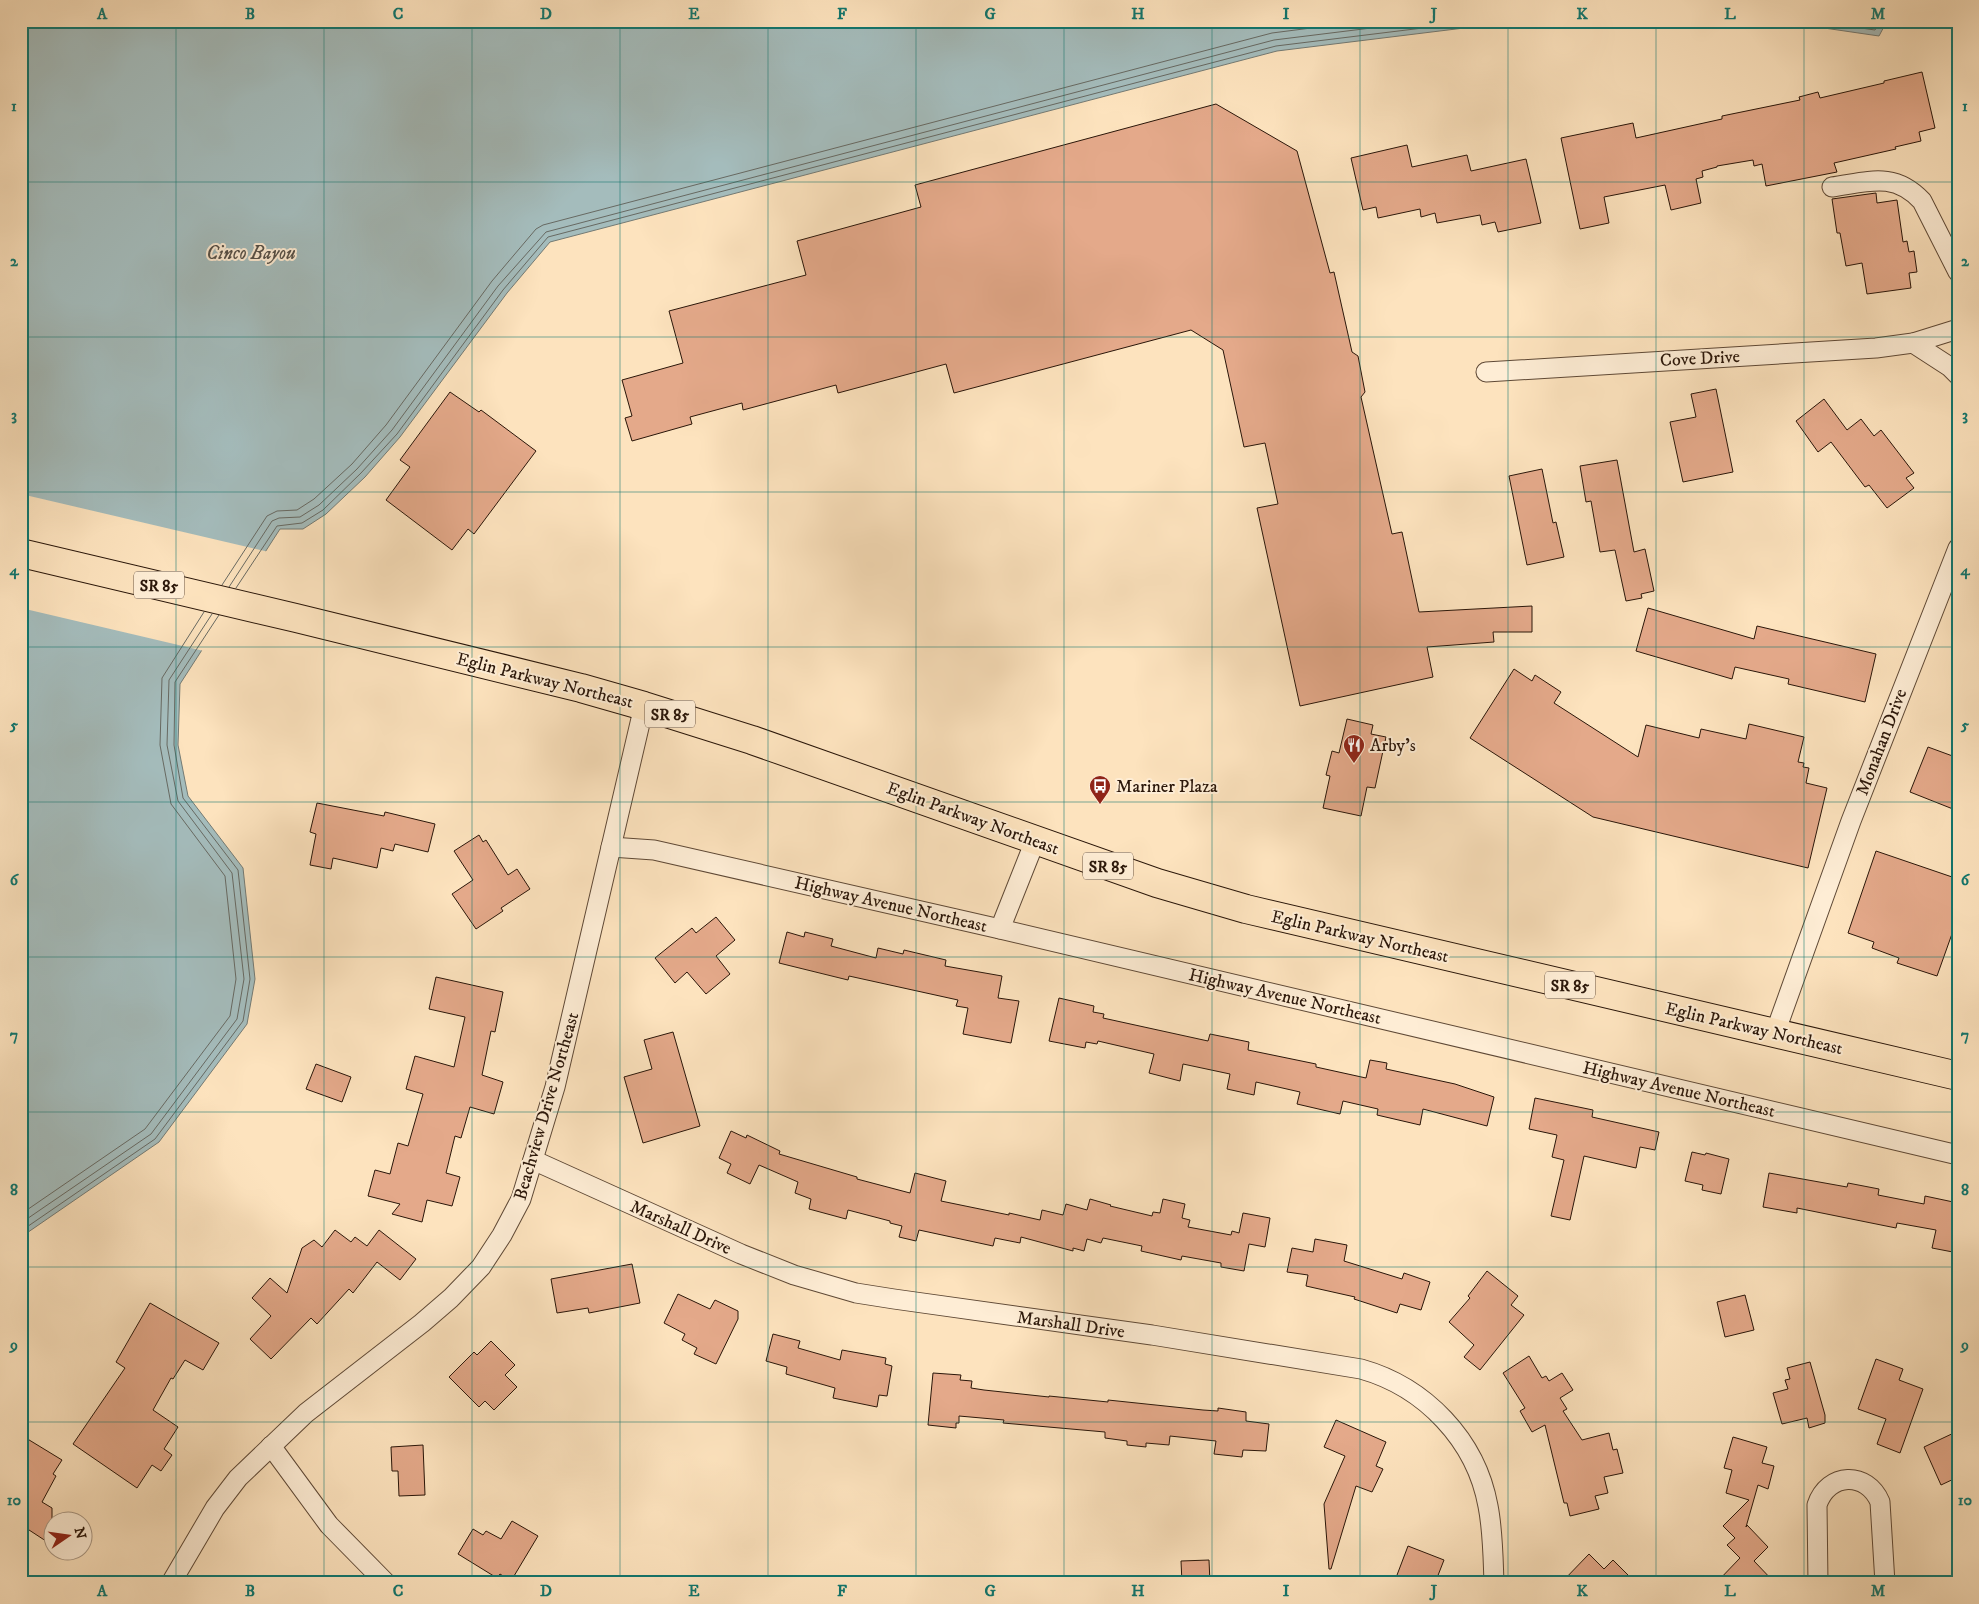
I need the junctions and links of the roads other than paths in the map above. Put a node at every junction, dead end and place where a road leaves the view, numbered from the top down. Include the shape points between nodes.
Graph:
1 (1832, 188) dead end
2 (1958, 272) edge
3 (1958, 329) edge
4 (1913, 343) junction
5 (1486, 372) dead end
6 (1958, 375) edge
7 (1958, 548) edge
8 (21, 553) edge
9 (644, 706) junction
10 (1035, 841) junction
11 (611, 847) junction
12 (1000, 929) junction
13 (1775, 1033) junction
14 (1958, 1076) edge
15 (1958, 1155) edge
16 (533, 1160) junction
17 (271, 1446) junction
18 (171, 1583) edge
19 (386, 1583) edge
20 (1494, 1583) edge
21 (1818, 1583) edge
22 (1885, 1583) edge

1 - 2 street via 1883,180 1914,192 1922,201
3 - 4 street, Cove Drive
4 - 5 street, Cove Drive
4 - 6 street
7 - 13 street, Monahan Drive via 1851,821
8 - 9 highway, Eglin Parkway Northeast / SR 85
9 - 10 highway, Eglin Parkway Northeast / SR 85 via 752,740
9 - 11 street, Beachview Drive Northeast
10 - 12 street
10 - 13 highway, Eglin Parkway Northeast / SR 85 via 1157,883 1246,909
11 - 12 street, Highway Avenue Northeast via 654,850
11 - 16 street, Beachview Drive Northeast via 555,1087
12 - 15 street, Highway Avenue Northeast
13 - 14 highway, Eglin Parkway Northeast / SR 85
16 - 17 street, Beachview Drive Northeast via 521,1199 481,1267 422,1323 306,1413
16 - 20 street, Marshall Drive via 741,1254 794,1275 856,1293 1152,1335 1380,1374 1411,1391 1432,1408 1467,1450 1481,1479 1488,1505
17 - 18 street, Beachview Drive Northeast via 238,1478 215,1508
17 - 19 street via 329,1525
21 - 22 street via 1817,1505 1831,1484 1846,1479 1863,1482 1877,1494

